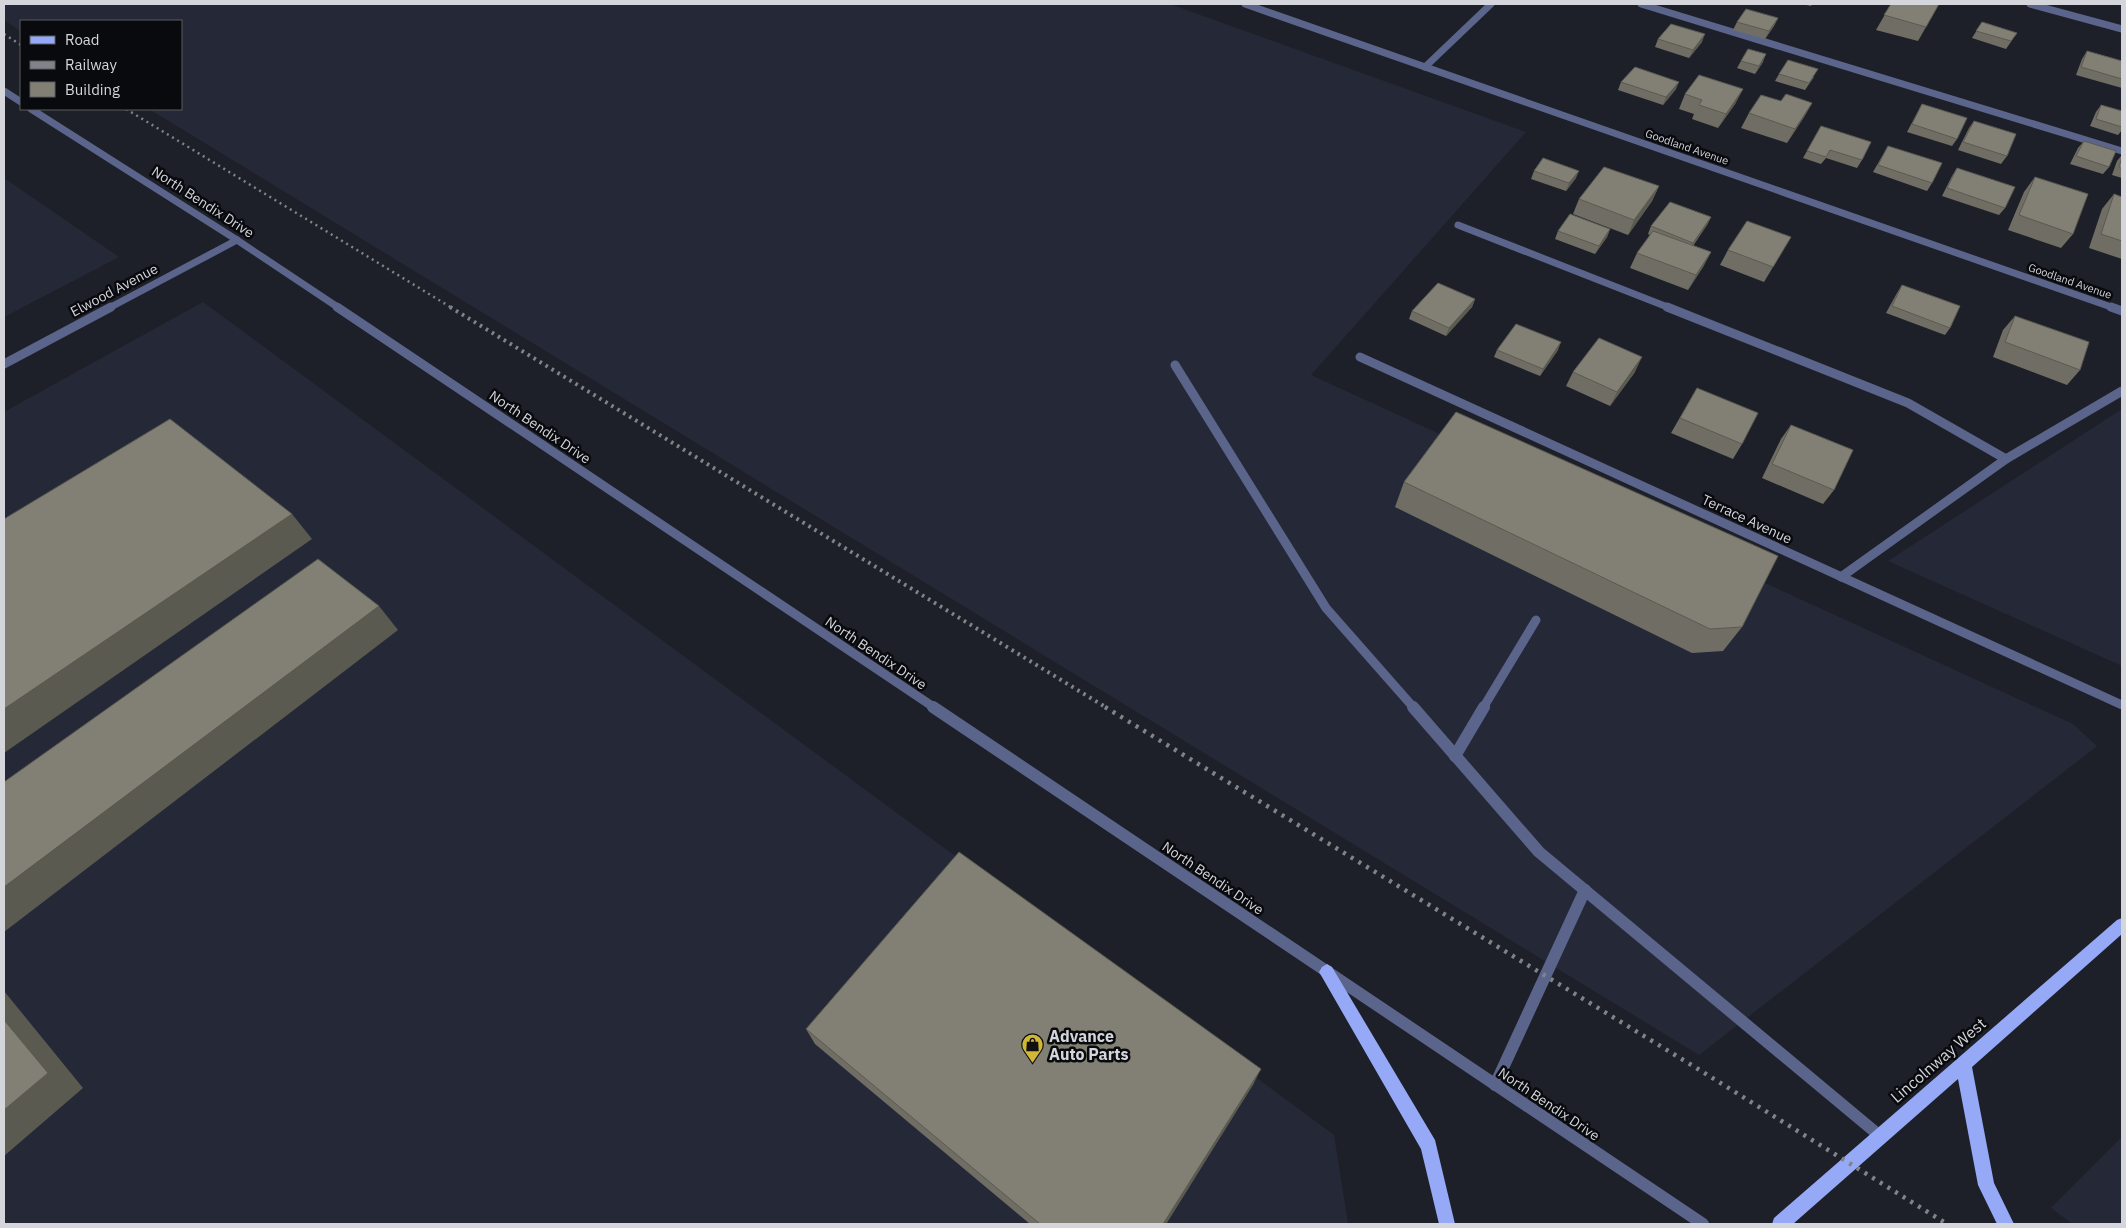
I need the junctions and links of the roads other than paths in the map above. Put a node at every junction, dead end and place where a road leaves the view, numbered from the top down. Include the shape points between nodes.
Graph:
1 (1245, 4) edge
2 (1491, 4) edge
3 (1640, 4) edge
4 (2030, 4) edge
5 (2122, 29) edge
6 (1425, 67) junction
7 (4, 91) edge
8 (20, 101) edge
9 (34, 110) edge
10 (2122, 151) edge
11 (1458, 225) dead end
12 (237, 240) junction
13 (2122, 311) edge
14 (1360, 358) dead end
15 (4, 364) edge
16 (1175, 365) dead end
17 (2122, 390) edge
18 (2006, 459) junction
19 (1841, 577) junction
20 (1536, 620) dead end
21 (2122, 705) edge
22 (1455, 756) junction
23 (1585, 890) junction
24 (2122, 925) edge
25 (1327, 972) junction
26 (1963, 1063) junction
27 (1495, 1085) junction
28 (1880, 1136) junction
29 (1447, 1224) edge
30 (1703, 1224) edge
31 (1780, 1224) edge
32 (2006, 1224) edge

1 - 6 street, Goodland Avenue
2 - 6 street
3 - 10 street
4 - 5 street
6 - 13 street, Goodland Avenue
7 - 8 street
9 - 12 street, North Bendix Drive
11 - 18 street via 1908,403
12 - 15 street, Elwood Avenue
12 - 25 street, North Bendix Drive
14 - 19 street, Terrace Avenue
16 - 22 street via 1326,608
17 - 18 street
18 - 19 street
19 - 21 street, Terrace Avenue
20 - 22 street
22 - 23 street via 1539,852
23 - 27 street
23 - 28 street
24 - 26 main road, Lincolnway West
25 - 27 street, North Bendix Drive
25 - 29 main road via 1429,1146
26 - 28 main road, Lincolnway West
26 - 32 main road via 1986,1186
27 - 30 street, North Bendix Drive
28 - 31 main road, Lincolnway West

